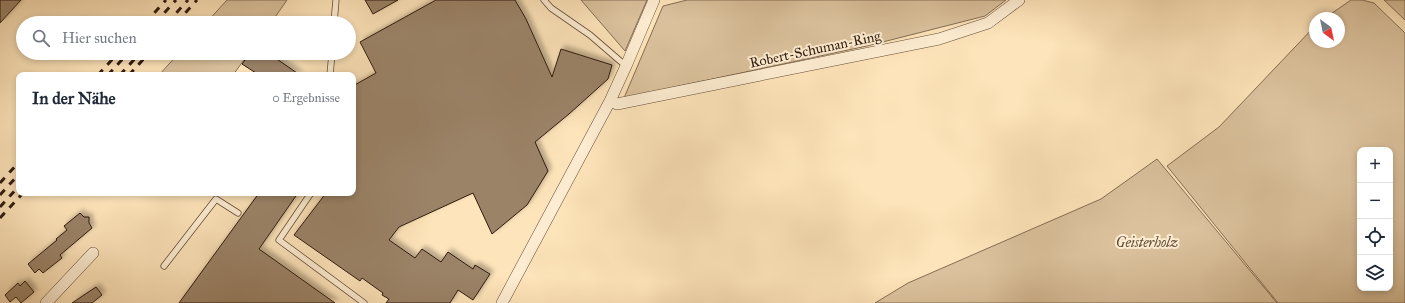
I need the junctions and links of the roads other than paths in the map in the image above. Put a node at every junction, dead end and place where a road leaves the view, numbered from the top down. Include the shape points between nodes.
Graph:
1 (336, 0) edge
2 (544, 0) edge
3 (654, 0) edge
4 (1019, 0) edge
5 (335, 16) edge
6 (331, 60) edge
7 (626, 66) junction
8 (330, 72) edge
9 (610, 101) junction
10 (309, 196) edge
11 (238, 213) dead end
12 (93, 253) dead end
13 (164, 266) dead end
14 (46, 303) edge
15 (364, 303) edge
16 (502, 303) edge

1 - 5 lane
2 - 7 lane
3 - 7 street
4 - 9 street, Robert-Schuman-Ring via 988,23 939,39 617,104
6 - 8 lane
7 - 9 street
9 - 16 street
10 - 15 lane via 279,240
11 - 13 lane via 216,199
12 - 14 street

